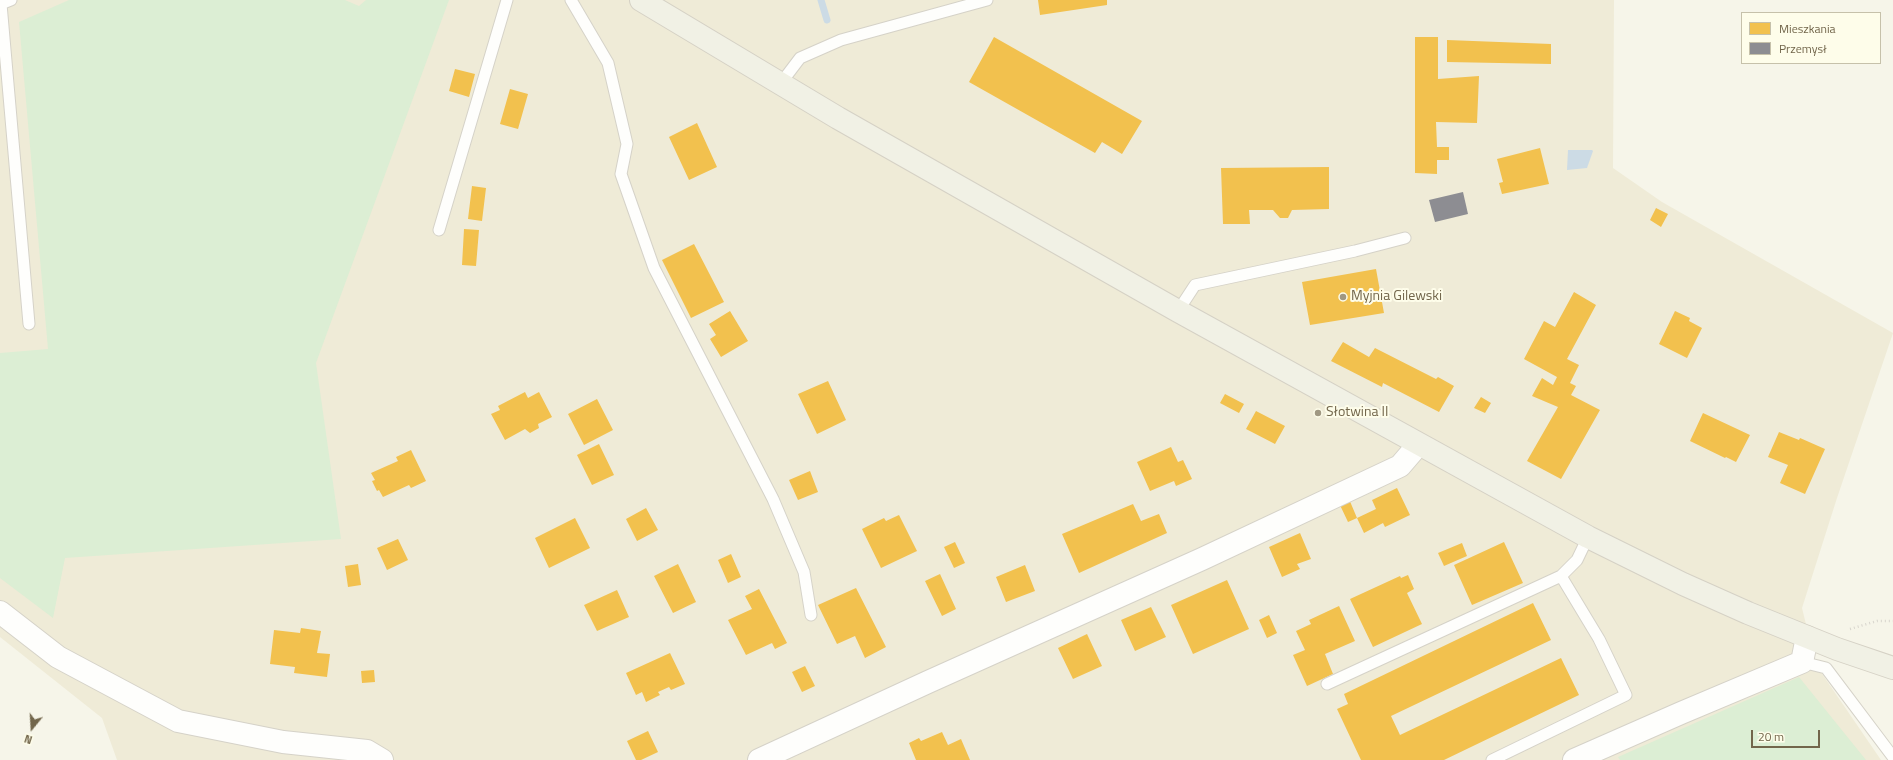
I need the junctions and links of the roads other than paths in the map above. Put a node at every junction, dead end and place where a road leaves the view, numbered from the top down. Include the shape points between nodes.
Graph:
1 (11, 0) edge
2 (507, 0) edge
3 (571, 0) edge
4 (640, 0) edge
5 (987, 0) edge
6 (781, 83) junction
7 (438, 230) dead end
8 (1404, 238) dead end
9 (1178, 311) junction
10 (29, 324) dead end
11 (1418, 445) junction
12 (1588, 537) junction
13 (1561, 576) junction
14 (0, 612) edge
15 (811, 615) dead end
16 (1807, 637) junction
17 (1802, 662) junction
18 (1893, 668) edge
19 (1327, 684) dead end
20 (1893, 757) edge
21 (382, 760) edge
22 (759, 760) edge
23 (1492, 760) edge
24 (1574, 760) edge

1 - 10 lane via 1,4
2 - 7 lane
3 - 15 lane via 608,63 627,144 621,174 654,268 773,499 804,572
4 - 6 main road
5 - 6 lane via 841,40 800,58
6 - 9 main road
8 - 9 lane via 1195,285
9 - 11 main road
11 - 12 main road
11 - 22 street via 1400,466
12 - 13 lane via 1577,560
12 - 16 main road via 1683,584
13 - 19 lane
13 - 23 lane via 1599,639 1626,695
14 - 21 street via 58,657 178,721 283,742 367,751
16 - 17 street
16 - 18 main road
17 - 20 lane via 1826,668
17 - 24 street

